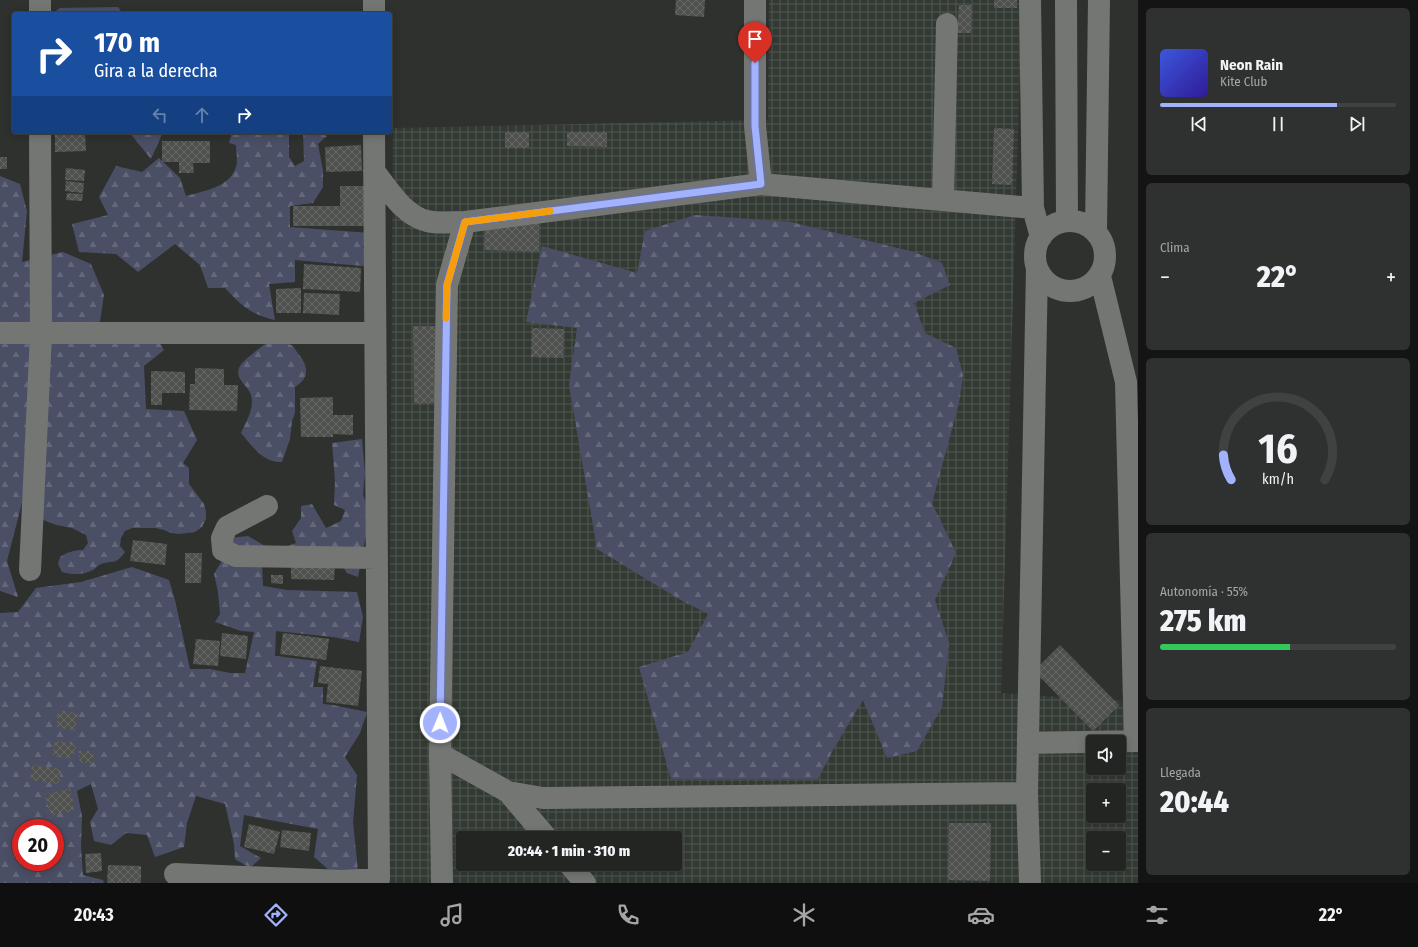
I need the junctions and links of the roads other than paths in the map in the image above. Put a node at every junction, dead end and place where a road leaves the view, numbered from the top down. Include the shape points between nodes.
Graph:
1 (40, 0) edge
2 (374, 0) edge
3 (755, 0) edge
4 (1030, 0) edge
5 (1066, 0) edge
6 (1099, 0) edge
7 (40, 12) edge
8 (374, 12) edge
9 (947, 24) dead end
10 (40, 134) edge
11 (374, 134) edge
12 (374, 171) junction
13 (761, 184) junction
14 (943, 200) junction
15 (1033, 208) junction
16 (1067, 221) junction
17 (465, 222) junction
18 (1096, 231) junction
19 (1041, 237) junction
20 (1037, 268) junction
21 (1100, 276) junction
22 (41, 332) junction
23 (0, 333) edge
24 (375, 333) junction
25 (267, 506) dead end
26 (377, 558) junction
27 (30, 570) dead end
28 (1136, 741) edge
29 (1028, 743) junction
30 (440, 754) junction
31 (508, 792) junction
32 (1027, 793) junction
33 (541, 831) edge
34 (575, 871) edge
35 (175, 874) dead end
36 (442, 883) edge
37 (585, 883) edge
38 (1030, 883) edge

1 - 7 street
2 - 8 street
3 - 13 street via 755,126
4 - 15 street
5 - 16 street
6 - 18 street
9 - 14 street
10 - 22 street
11 - 12 street
12 - 17 street via 401,205 415,217 428,222
12 - 24 street
13 - 14 street
13 - 17 street
14 - 15 street
15 - 19 street
16 - 18 street via 1082,223
16 - 19 street via 1052,226
17 - 30 street via 447,285
18 - 21 street via 1104,245 1106,261
19 - 20 street via 1035,252
20 - 21 street via 1045,281 1058,290 1074,292 1089,287
20 - 29 street
21 - 28 street via 1126,382
22 - 23 street
22 - 24 street
22 - 27 street
24 - 26 street
25 - 26 street via 228,528 222,538 224,550 236,556
26 - 35 street via 379,879 342,881
28 - 29 street
29 - 32 street
30 - 31 street
30 - 36 street
31 - 32 street via 543,798
31 - 33 street
32 - 38 street
34 - 37 street

